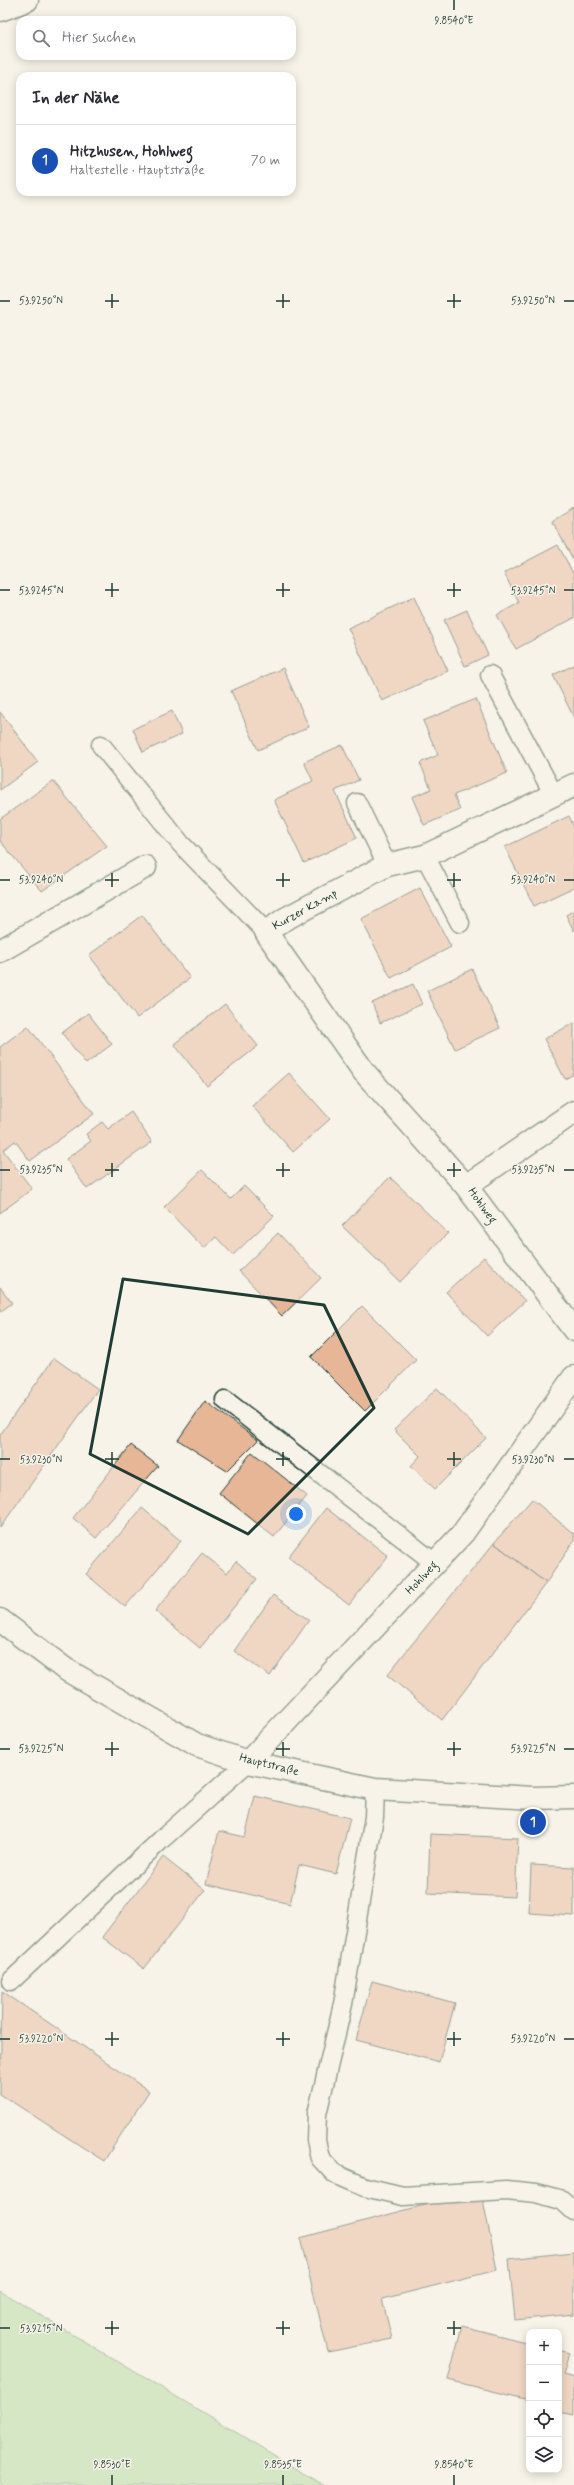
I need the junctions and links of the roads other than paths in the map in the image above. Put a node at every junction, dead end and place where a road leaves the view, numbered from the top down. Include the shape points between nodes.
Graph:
1 (27, 0) edge
2 (0, 10) edge
3 (490, 675) dead end
4 (102, 745) dead end
5 (574, 785) edge
6 (554, 795) junction
7 (357, 803) dead end
8 (425, 856) junction
9 (387, 865) junction
10 (144, 866) dead end
11 (460, 923) dead end
12 (266, 932) junction
13 (0, 951) edge
14 (574, 1112) edge
15 (466, 1186) junction
16 (574, 1330) edge
17 (574, 1377) edge
18 (225, 1400) dead end
19 (436, 1564) junction
20 (0, 1620) edge
21 (248, 1762) junction
22 (375, 1789) junction
23 (574, 1797) edge
24 (11, 1981) dead end
25 (574, 2211) edge

1 - 2 street
3 - 6 lane
4 - 12 lane via 181,844
5 - 6 street, Kurzer Kamp
6 - 8 street, Kurzer Kamp
7 - 9 lane
8 - 9 street, Kurzer Kamp
8 - 11 lane
9 - 12 street, Kurzer Kamp via 285,919
10 - 13 street
12 - 15 street, Kurzer Kamp via 364,1072
14 - 15 street, Hohlweg
15 - 16 street, Hohlweg
17 - 19 street, Hohlweg via 463,1533
18 - 19 lane
19 - 21 street, Hohlweg
20 - 21 street, Hauptstraße via 65,1669 197,1745
21 - 22 street, Hauptstraße
21 - 24 lane
22 - 23 street, Hauptstraße via 533,1798
22 - 25 lane via 374,1817 342,2004 317,2114 316,2140 320,2158 335,2174 365,2187 403,2196 506,2190 536,2193 562,2200

